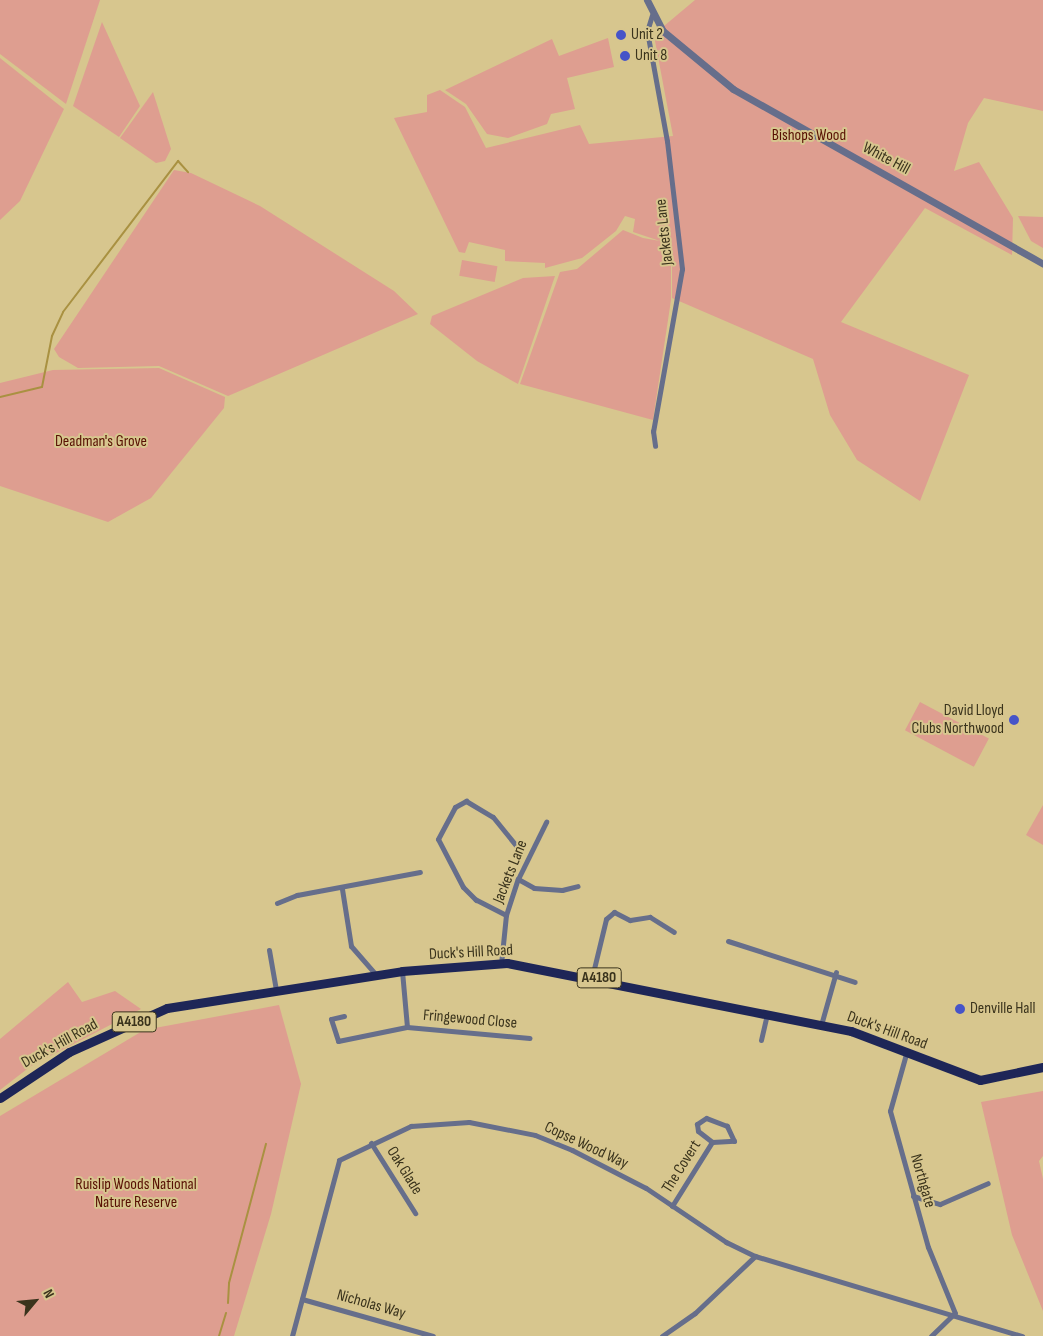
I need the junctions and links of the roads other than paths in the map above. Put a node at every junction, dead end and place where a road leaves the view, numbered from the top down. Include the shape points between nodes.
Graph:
1 (647, 0) edge
2 (652, 16) junction
3 (1043, 264) edge
4 (655, 446) dead end
5 (546, 822) dead end
6 (518, 848) dead end
7 (420, 872) dead end
8 (518, 879) junction
9 (578, 886) dead end
10 (342, 889) junction
11 (278, 903) dead end
12 (506, 915) junction
13 (674, 932) dead end
14 (728, 940) dead end
15 (268, 950) dead end
16 (502, 964) junction
17 (402, 971) junction
18 (836, 972) junction
19 (376, 975) junction
20 (592, 977) junction
21 (855, 982) dead end
22 (276, 990) junction
23 (767, 1014) junction
24 (344, 1016) dead end
25 (821, 1025) junction
26 (407, 1027) junction
27 (530, 1038) dead end
28 (762, 1040) dead end
29 (906, 1054) junction
30 (1043, 1067) edge
31 (0, 1098) edge
32 (712, 1142) junction
33 (372, 1143) junction
34 (988, 1182) dead end
35 (913, 1196) junction
36 (672, 1206) junction
37 (415, 1213) dead end
38 (755, 1256) junction
39 (302, 1299) junction
40 (955, 1313) junction
41 (292, 1336) edge
42 (433, 1336) edge
43 (662, 1336) edge
44 (931, 1336) edge
45 (1022, 1336) edge

1 - 2 street
2 - 3 street, White Hill via 663,31 764,109
2 - 4 street, Jackets Lane via 647,31 667,141 682,269 653,431
5 - 8 street, Jackets Lane
6 - 12 street via 493,817 479,805 466,802 455,807 438,839 463,887 476,900
7 - 10 street
8 - 9 street via 534,888 562,890
8 - 12 street, Jackets Lane
10 - 11 street via 297,895
10 - 19 street via 351,946
12 - 16 street, Jackets Lane
13 - 20 street via 650,917 630,920 614,912 606,918
14 - 18 street
15 - 22 street
16 - 17 main road, Duck's Hill Road / A4180
16 - 20 main road, Duck's Hill Road / A4180
17 - 19 main road, Duck's Hill Road / A4180
17 - 26 street, Fringewood Close
18 - 21 street
18 - 25 street
19 - 22 main road, Duck's Hill Road / A4180
20 - 23 main road, Duck's Hill Road / A4180
22 - 31 main road, Duck's Hill Road / A4180 via 159,1011 69,1052
23 - 25 main road, Duck's Hill Road / A4180
23 - 28 street
24 - 26 street, Fringewood Close via 331,1019 338,1041
25 - 29 main road, Duck's Hill Road / A4180 via 851,1031
26 - 27 street, Fringewood Close
29 - 30 main road, Duck's Hill Road / A4180 via 980,1080
29 - 35 street, Northgate via 890,1111
32 - 32 street, The Covert via 734,1141 727,1126 706,1118 697,1124 698,1131
32 - 36 street, The Covert
33 - 36 street, Copse Wood Way via 411,1126 469,1122 499,1126 572,1150
33 - 37 street, Oak Glade
33 - 39 street, Copse Wood Way via 339,1160
34 - 35 street via 940,1204
35 - 40 street, Northgate
36 - 38 street, Copse Wood Way
38 - 40 street, Copse Wood Way
38 - 43 street via 695,1314
39 - 41 street, Copse Wood Way
39 - 42 street, Nicholas Way
40 - 44 street
40 - 45 street, Copse Wood Way

